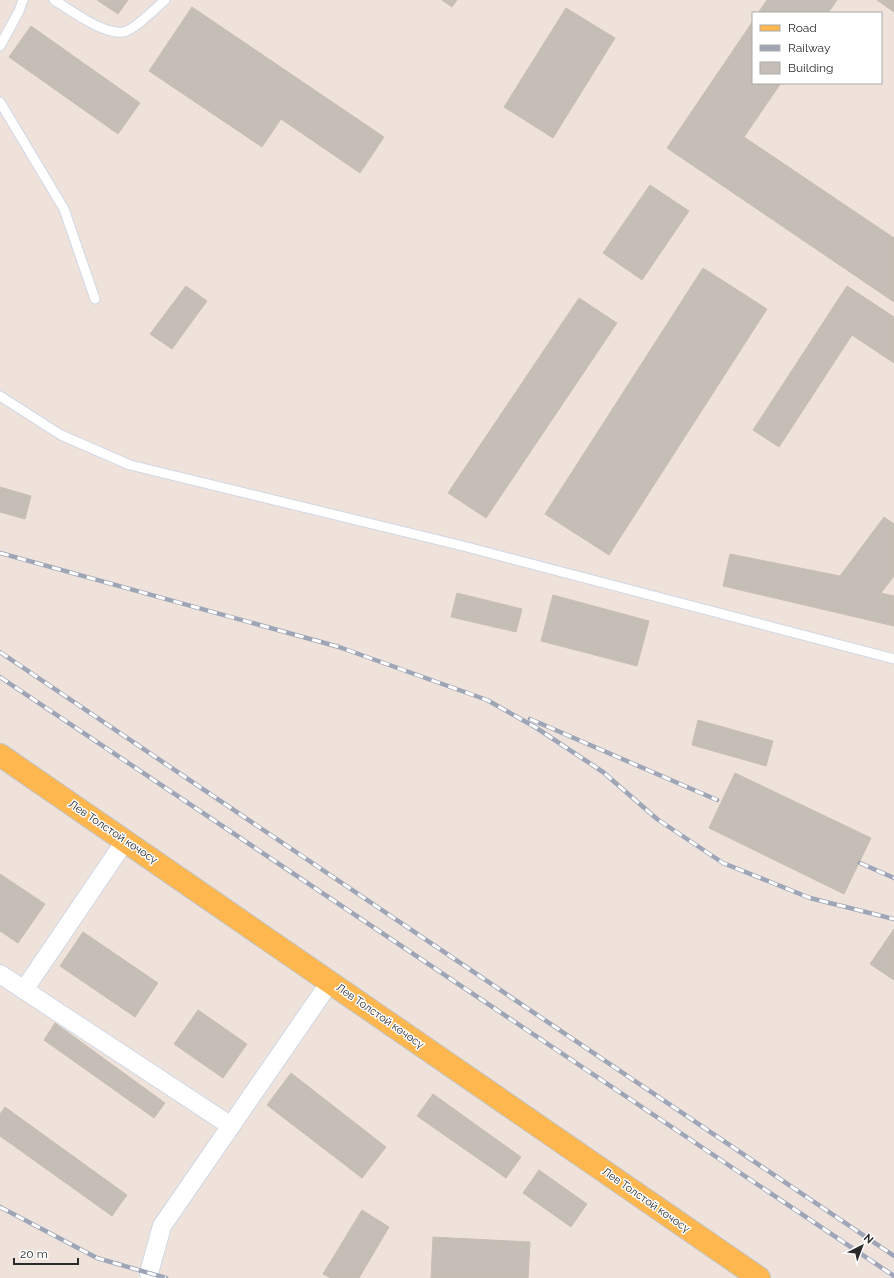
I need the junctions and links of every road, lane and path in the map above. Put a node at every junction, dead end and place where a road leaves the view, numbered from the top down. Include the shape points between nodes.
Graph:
1 (23, 0) edge
2 (54, 0) edge
3 (165, 0) edge
4 (0, 46) edge
5 (0, 102) edge
6 (95, 299) dead end
7 (0, 396) edge
8 (894, 659) edge
9 (0, 755) edge
10 (125, 841) junction
11 (0, 974) edge
12 (330, 982) junction
13 (24, 990) junction
14 (231, 1126) junction
15 (149, 1275) edge
16 (759, 1278) edge

1 - 4 lane
2 - 3 lane via 102,30 124,32 142,21
5 - 6 lane via 64,208
7 - 8 lane via 61,435 130,465 463,546
9 - 10 main road, Лев Толстой көчөсү
10 - 12 main road, Лев Толстой көчөсү
10 - 13 street
11 - 13 street
12 - 14 street
12 - 16 main road, Лев Толстой көчөсү
13 - 14 street
14 - 15 street via 162,1226

